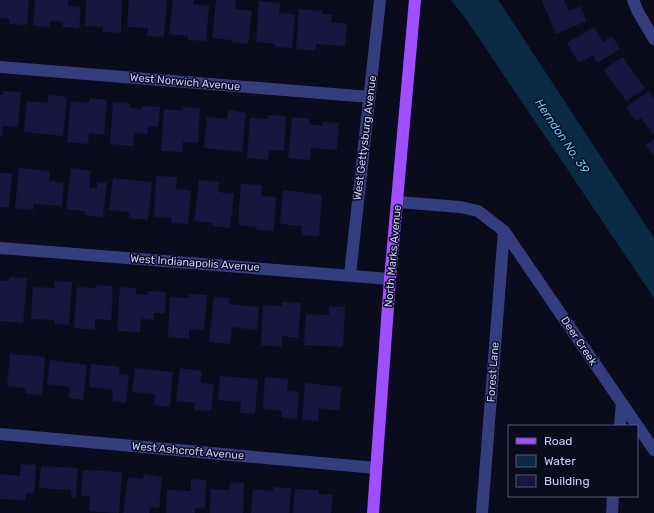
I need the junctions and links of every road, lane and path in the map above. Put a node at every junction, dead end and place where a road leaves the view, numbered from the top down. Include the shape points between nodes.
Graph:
1 (380, 0) edge
2 (415, 0) edge
3 (633, 0) edge
4 (654, 39) edge
5 (0, 67) edge
6 (370, 97) junction
7 (398, 202) junction
8 (504, 231) junction
9 (0, 248) edge
10 (350, 275) junction
11 (390, 279) junction
12 (622, 403) junction
13 (620, 425) edge
14 (637, 425) edge
15 (638, 426) edge
16 (0, 434) edge
17 (654, 450) edge
18 (376, 468) junction
19 (613, 497) edge
20 (373, 513) edge
21 (482, 513) edge
22 (612, 513) edge

1 - 6 street, West Gettysburg Avenue
2 - 7 main road, North Marks Avenue
3 - 4 street
5 - 6 street, West Norwich Avenue
6 - 10 street, West Gettysburg Avenue
7 - 8 street, Deer Creek via 478,210
7 - 11 main road, North Marks Avenue
8 - 12 street, Deer Creek
8 - 21 street, Forest Lane
9 - 10 street, West Indianapolis Avenue
10 - 11 street, West Indianapolis Avenue
11 - 18 main road, North Marks Avenue
12 - 13 street
12 - 14 street, Deer Creek
15 - 17 street, Deer Creek
16 - 18 street, West Ashcroft Avenue
18 - 20 main road, North Marks Avenue
19 - 22 street

